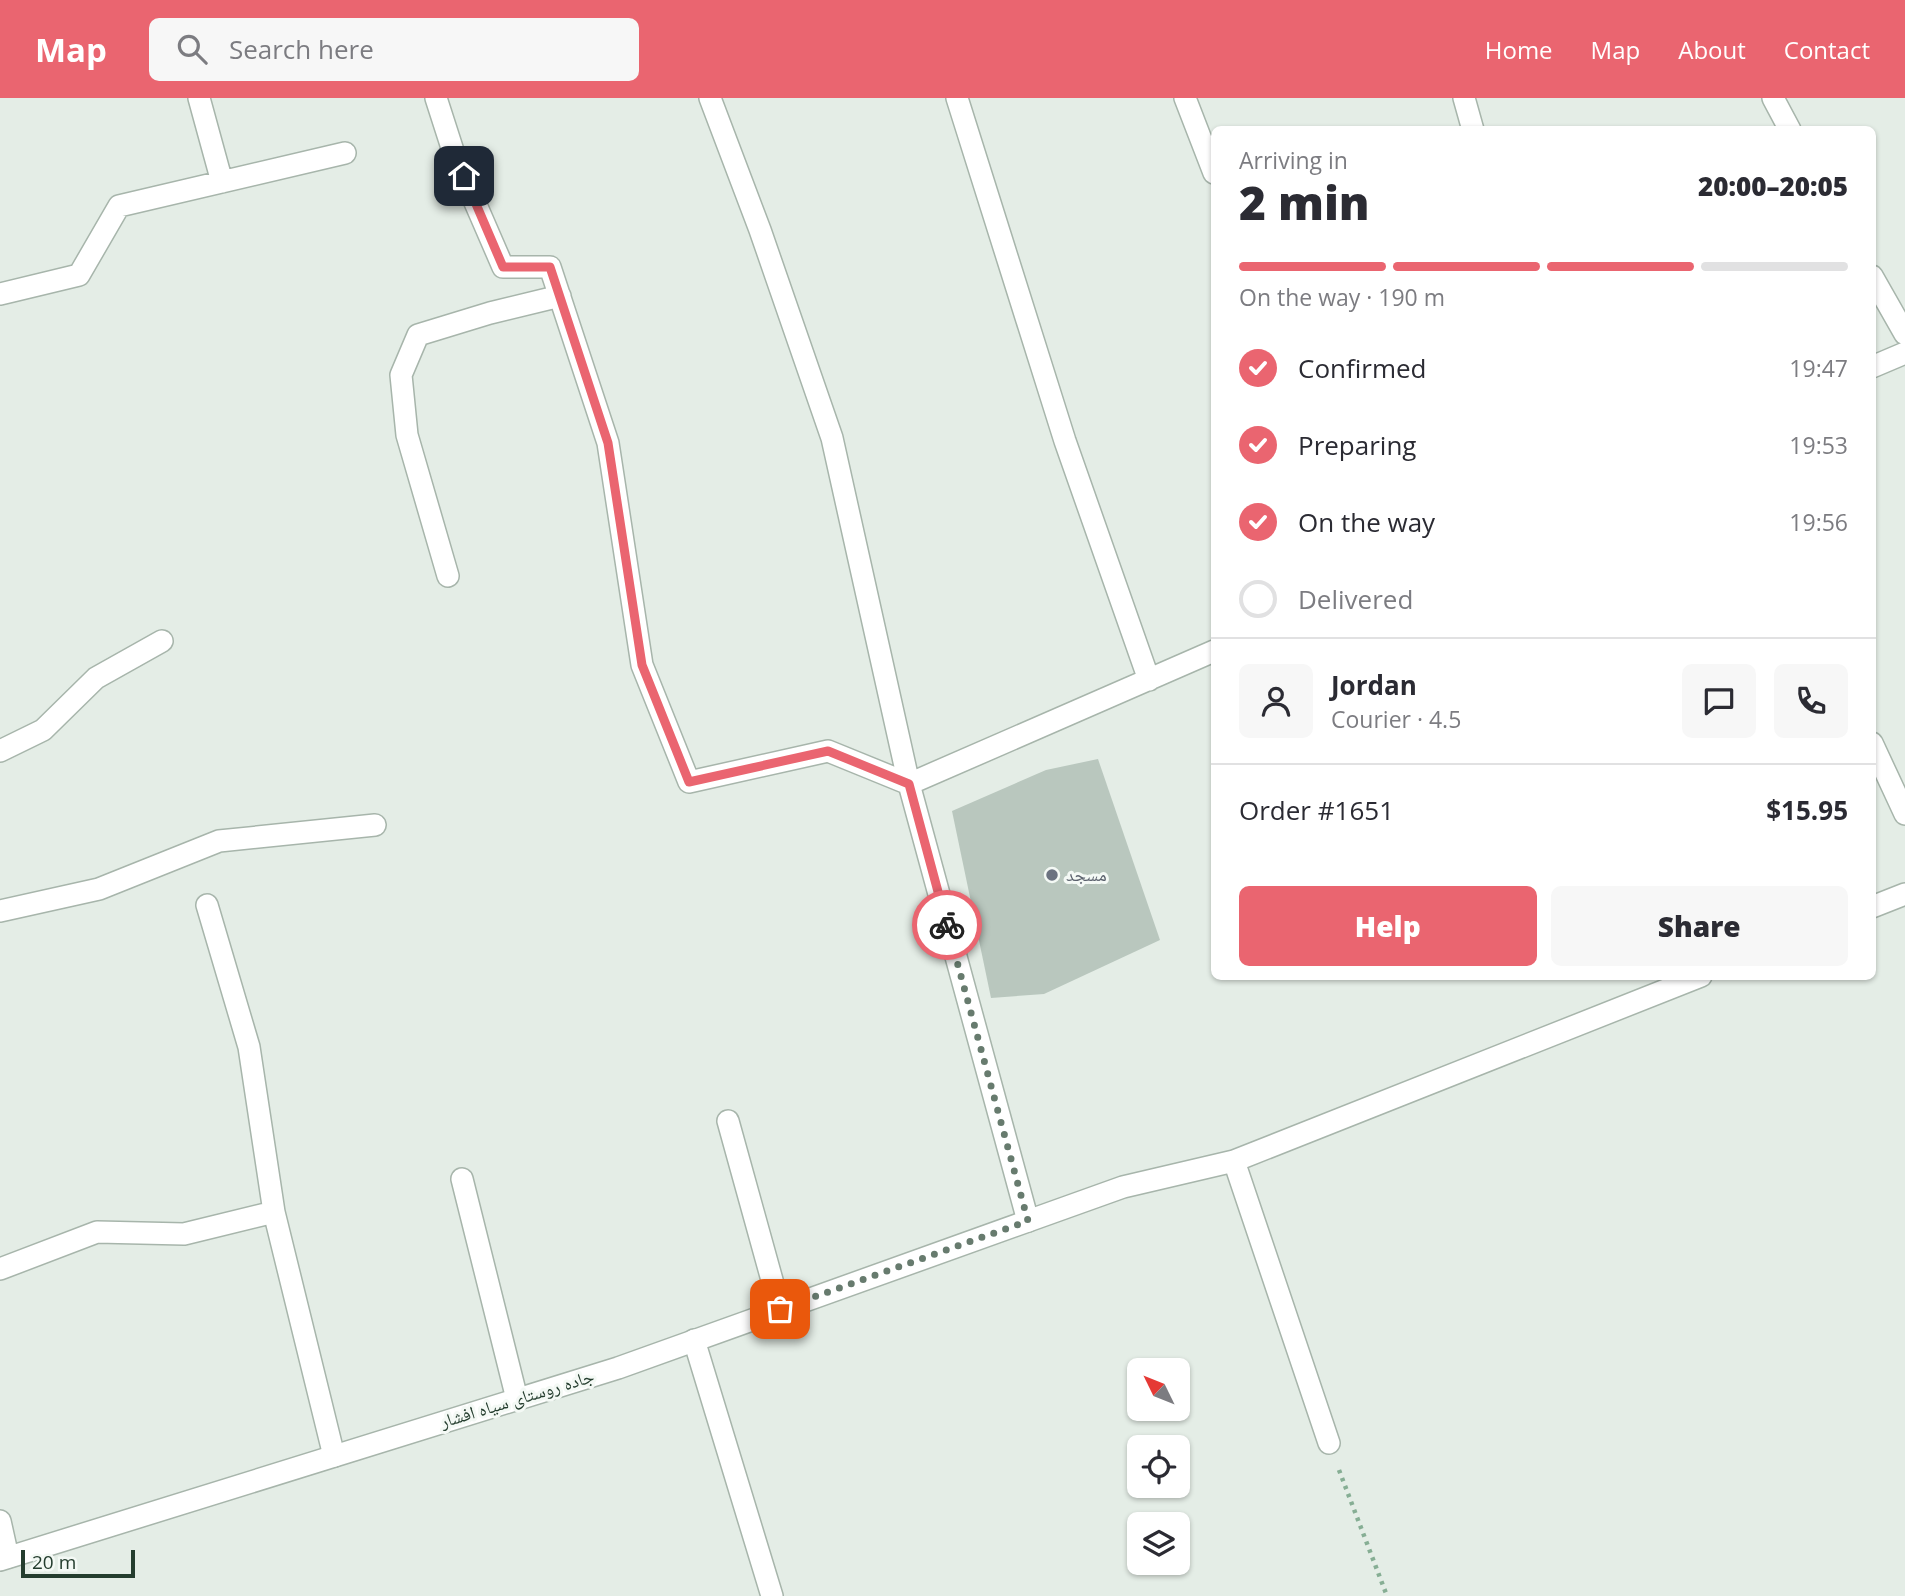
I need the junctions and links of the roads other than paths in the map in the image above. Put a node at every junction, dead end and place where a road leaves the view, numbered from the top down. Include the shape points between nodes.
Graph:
1 (199, 98) edge
2 (436, 98) edge
3 (710, 98) edge
4 (957, 98) edge
5 (1185, 98) edge
6 (1464, 98) edge
7 (1773, 98) edge
8 (1472, 126) edge
9 (1788, 126) edge
10 (345, 153) dead end
11 (1211, 165) edge
12 (222, 182) junction
13 (1876, 283) edge
14 (0, 294) edge
15 (560, 296) junction
16 (1905, 334) edge
17 (1905, 353) edge
18 (1876, 365) edge
19 (449, 576) dead end
20 (162, 641) dead end
21 (1211, 653) edge
22 (1149, 680) junction
23 (0, 751) edge
24 (1876, 752) edge
25 (909, 784) junction
26 (1905, 814) edge
27 (374, 825) dead end
28 (1905, 894) edge
29 (207, 905) dead end
30 (1876, 905) edge
31 (0, 911) edge
32 (1691, 980) edge
33 (728, 1121) dead end
34 (1234, 1161) junction
35 (462, 1179) dead end
36 (274, 1212) junction
37 (1028, 1221) junction
38 (0, 1269) edge
39 (780, 1309) junction
40 (694, 1340) junction
41 (517, 1399) junction
42 (1329, 1443) road end
43 (334, 1456) junction
44 (0, 1521) edge
45 (4, 1558) edge
46 (772, 1596) edge

1 - 12 street
2 - 15 street via 454,153 503,267 550,267
3 - 25 street via 832,439
4 - 22 street via 1065,441
5 - 11 street
6 - 8 street
7 - 9 street
10 - 12 street
12 - 14 street via 120,206 79,275
13 - 16 street
15 - 19 street via 418,335 401,375 407,435
15 - 25 street via 608,443 642,665 689,782 828,751
17 - 18 street
20 - 23 street via 96,678 43,730
21 - 22 street
22 - 25 street
24 - 26 street
25 - 37 street
27 - 31 street via 219,841 99,889
28 - 30 street
29 - 36 street via 249,1047
32 - 34 street, جاده روستای سیاه افشار
33 - 39 street
34 - 37 street, جاده روستای سیاه افشار via 1123,1187
34 - 42 street
35 - 41 street
36 - 38 street via 184,1234 97,1232
36 - 43 street
37 - 39 street, جاده روستای سیاه افشار
39 - 40 street, جاده روستای سیاه افشار
40 - 41 street, جاده روستای سیاه افشار
40 - 46 street
41 - 43 street, جاده روستای سیاه افشار
43 - 45 street, جاده روستای سیاه افشار
44 - 45 street

